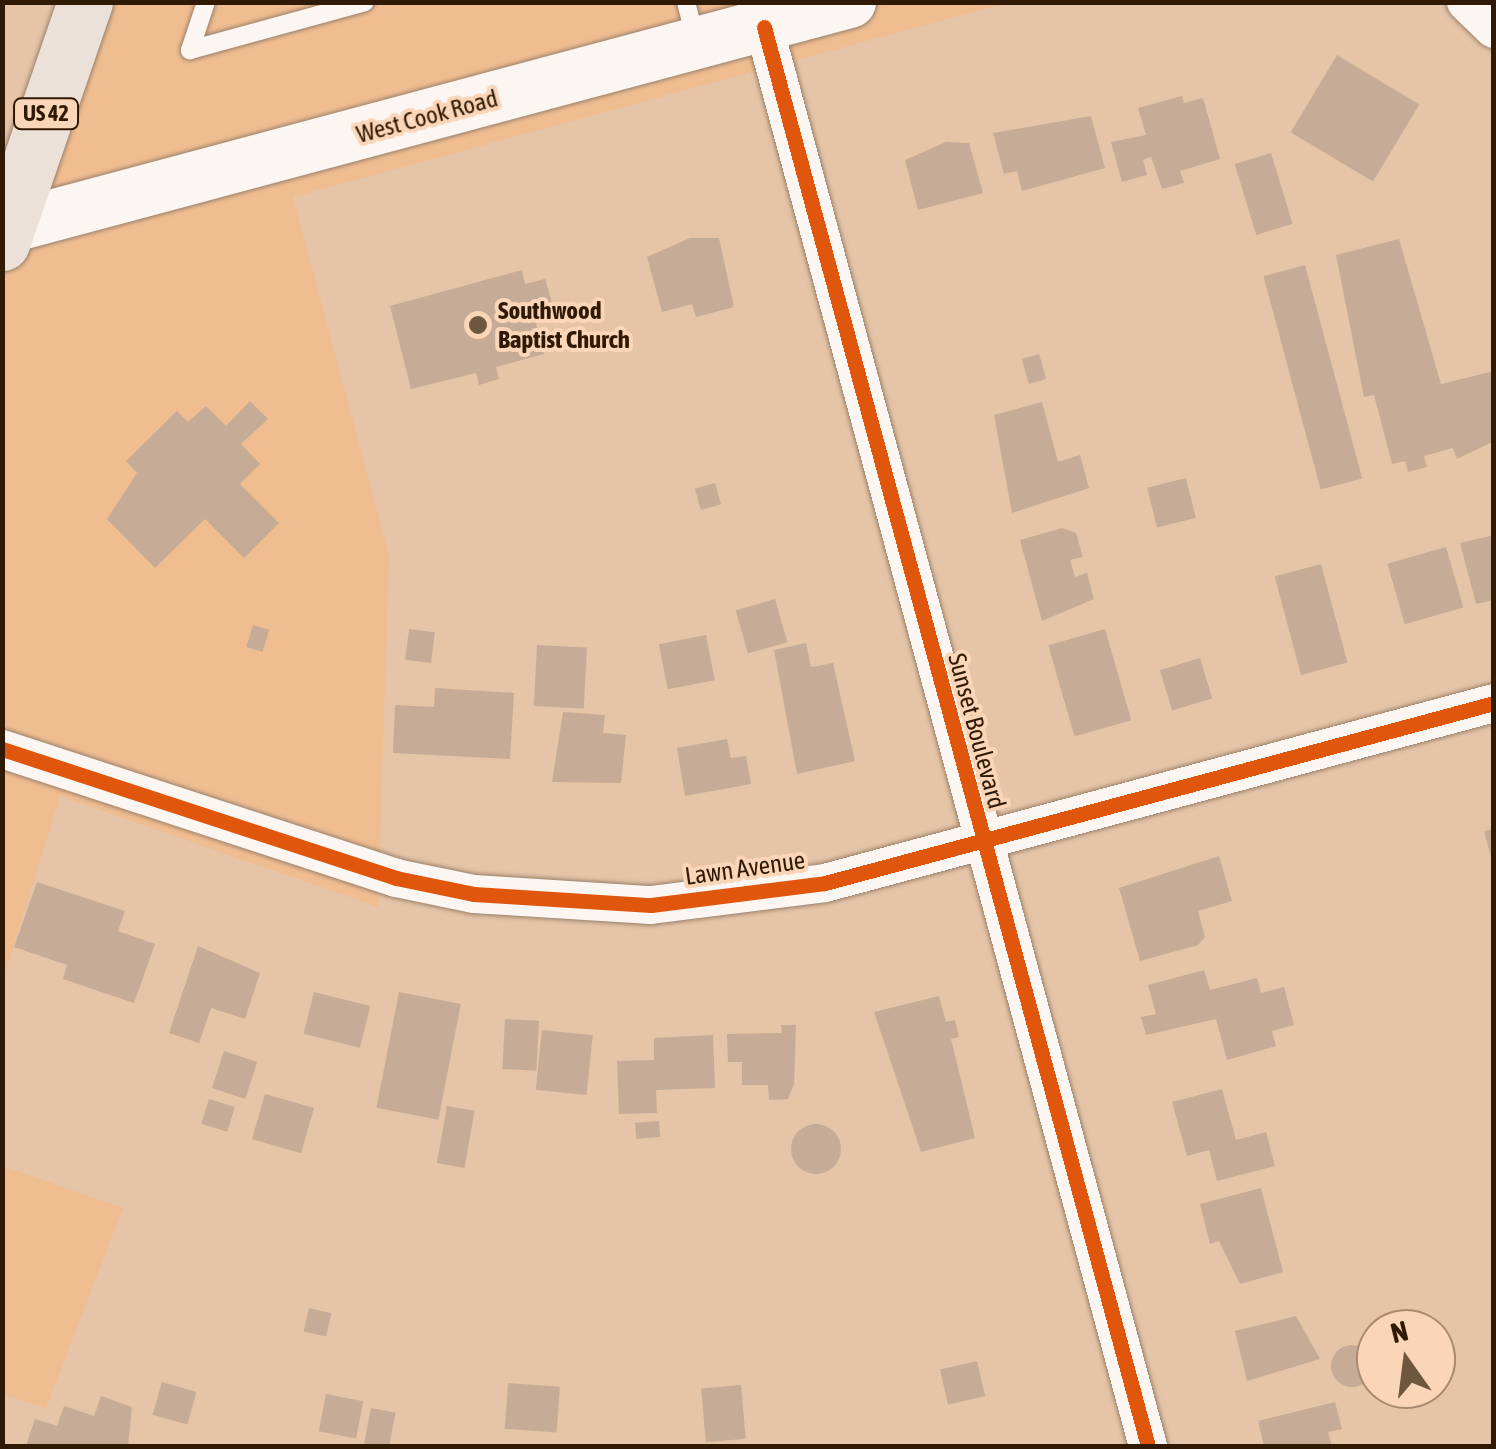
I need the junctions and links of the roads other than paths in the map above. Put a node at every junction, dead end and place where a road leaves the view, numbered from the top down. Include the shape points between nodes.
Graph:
1 (86, 2) edge
2 (206, 2) edge
3 (365, 2) edge
4 (850, 2) edge
5 (1466, 2) edge
6 (692, 23) edge
7 (764, 27) junction
8 (1494, 29) edge
9 (4, 233) edge
10 (1494, 703) edge
11 (2, 749) edge
12 (980, 841) junction
13 (1148, 1446) edge

1 - 9 main road, US 42
2 - 3 lane via 190,50
4 - 7 main road, West Cook Road
5 - 8 street
6 - 7 main road, West Cook Road
6 - 9 main road, West Cook Road
7 - 12 street, Sunset Boulevard
10 - 12 street, Lawn Avenue
11 - 12 street, Lawn Avenue via 311,854 474,894 651,905 738,898
12 - 13 street, Sunset Boulevard

